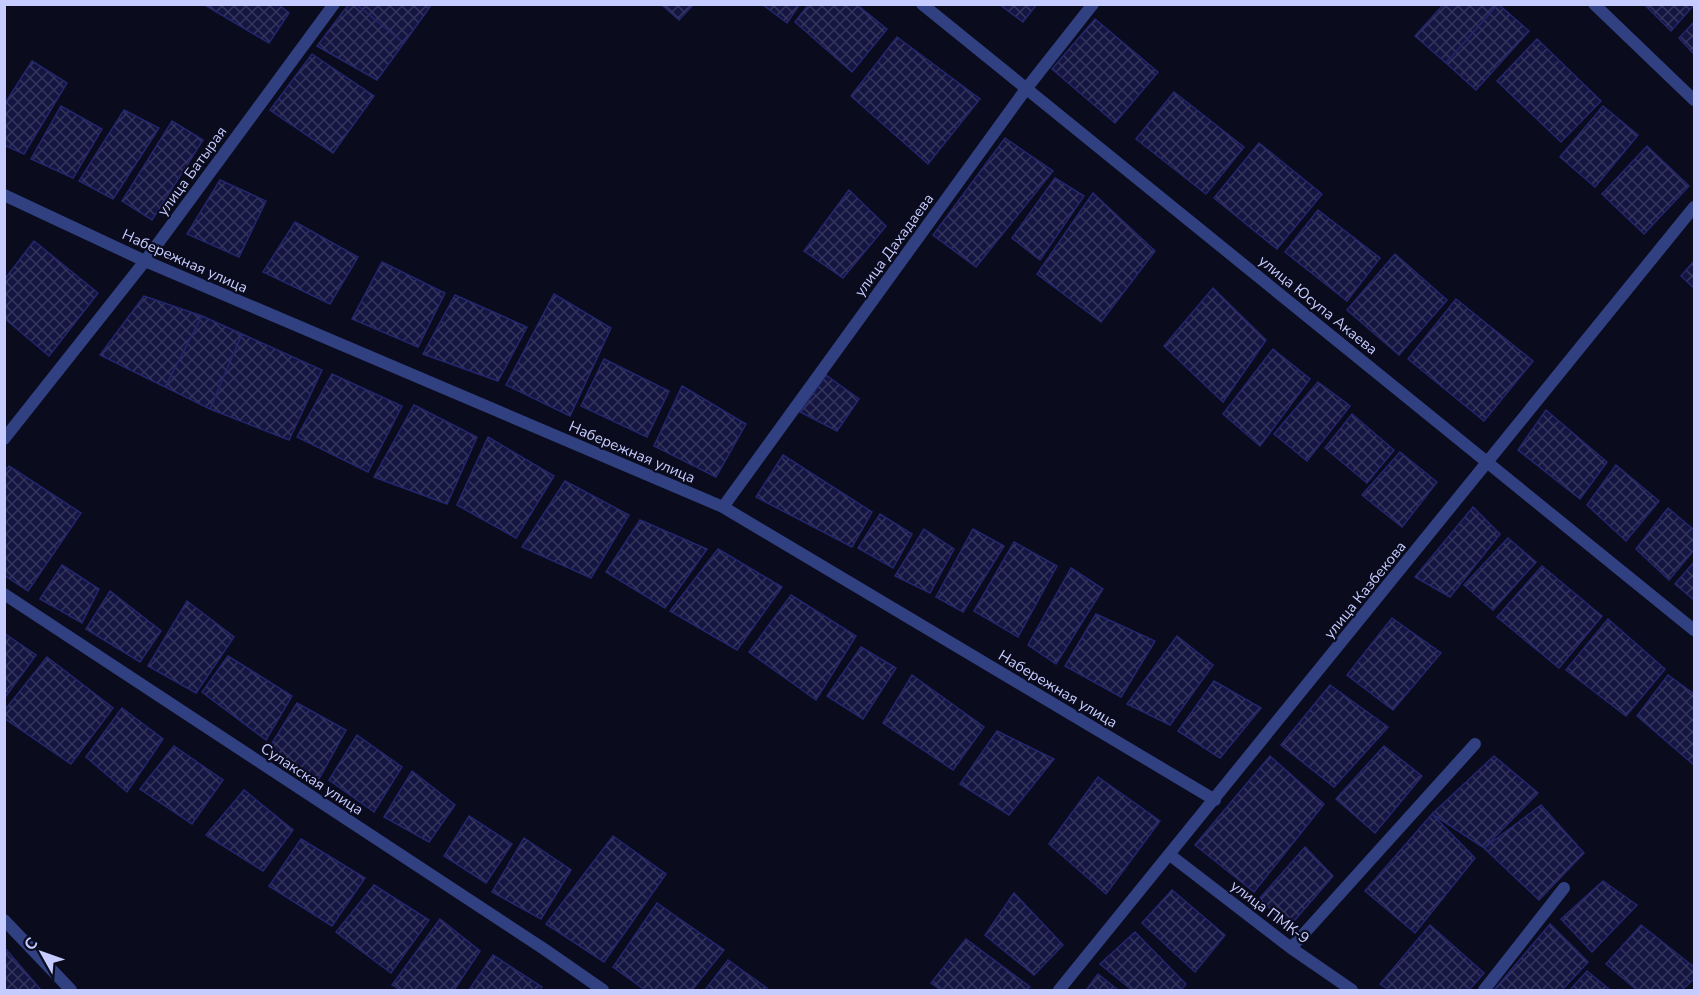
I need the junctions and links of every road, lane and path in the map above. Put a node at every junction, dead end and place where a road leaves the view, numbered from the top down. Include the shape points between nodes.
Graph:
1 (334, 4) edge
2 (922, 4) edge
3 (1093, 4) edge
4 (1594, 4) edge
5 (1026, 89) junction
6 (1695, 100) edge
7 (4, 195) edge
8 (1695, 207) edge
9 (145, 261) junction
10 (4, 439) edge
11 (1488, 462) junction
12 (723, 507) junction
13 (4, 594) edge
14 (1695, 630) edge
15 (1475, 744) dead end
16 (1215, 800) junction
17 (1170, 855) junction
18 (1564, 888) dead end
19 (4, 920) edge
20 (1292, 948) junction
21 (71, 990) edge
22 (603, 990) edge
23 (1059, 990) edge
24 (1352, 990) edge
25 (1484, 990) edge

1 - 9 street, улица Батырая
2 - 5 street, улица Юсупа Акаева
3 - 5 street, улица Дахадаева
4 - 6 street
5 - 11 street, улица Юсупа Акаева
5 - 12 street, улица Дахадаева
7 - 9 street, Набережная улица
8 - 11 street, улица Казбекова
9 - 10 street, улица Батырая
9 - 12 street, Набережная улица
11 - 14 street, улица Юсупа Акаева
11 - 16 street, улица Казбекова
12 - 16 street, Набережная улица
13 - 22 street, Сулакская улица
15 - 20 street
16 - 17 street, улица Казбекова
17 - 20 street, улица ПМК-9
17 - 23 street, улица Казбекова
18 - 25 street
19 - 21 street
20 - 24 street, улица ПМК-9

